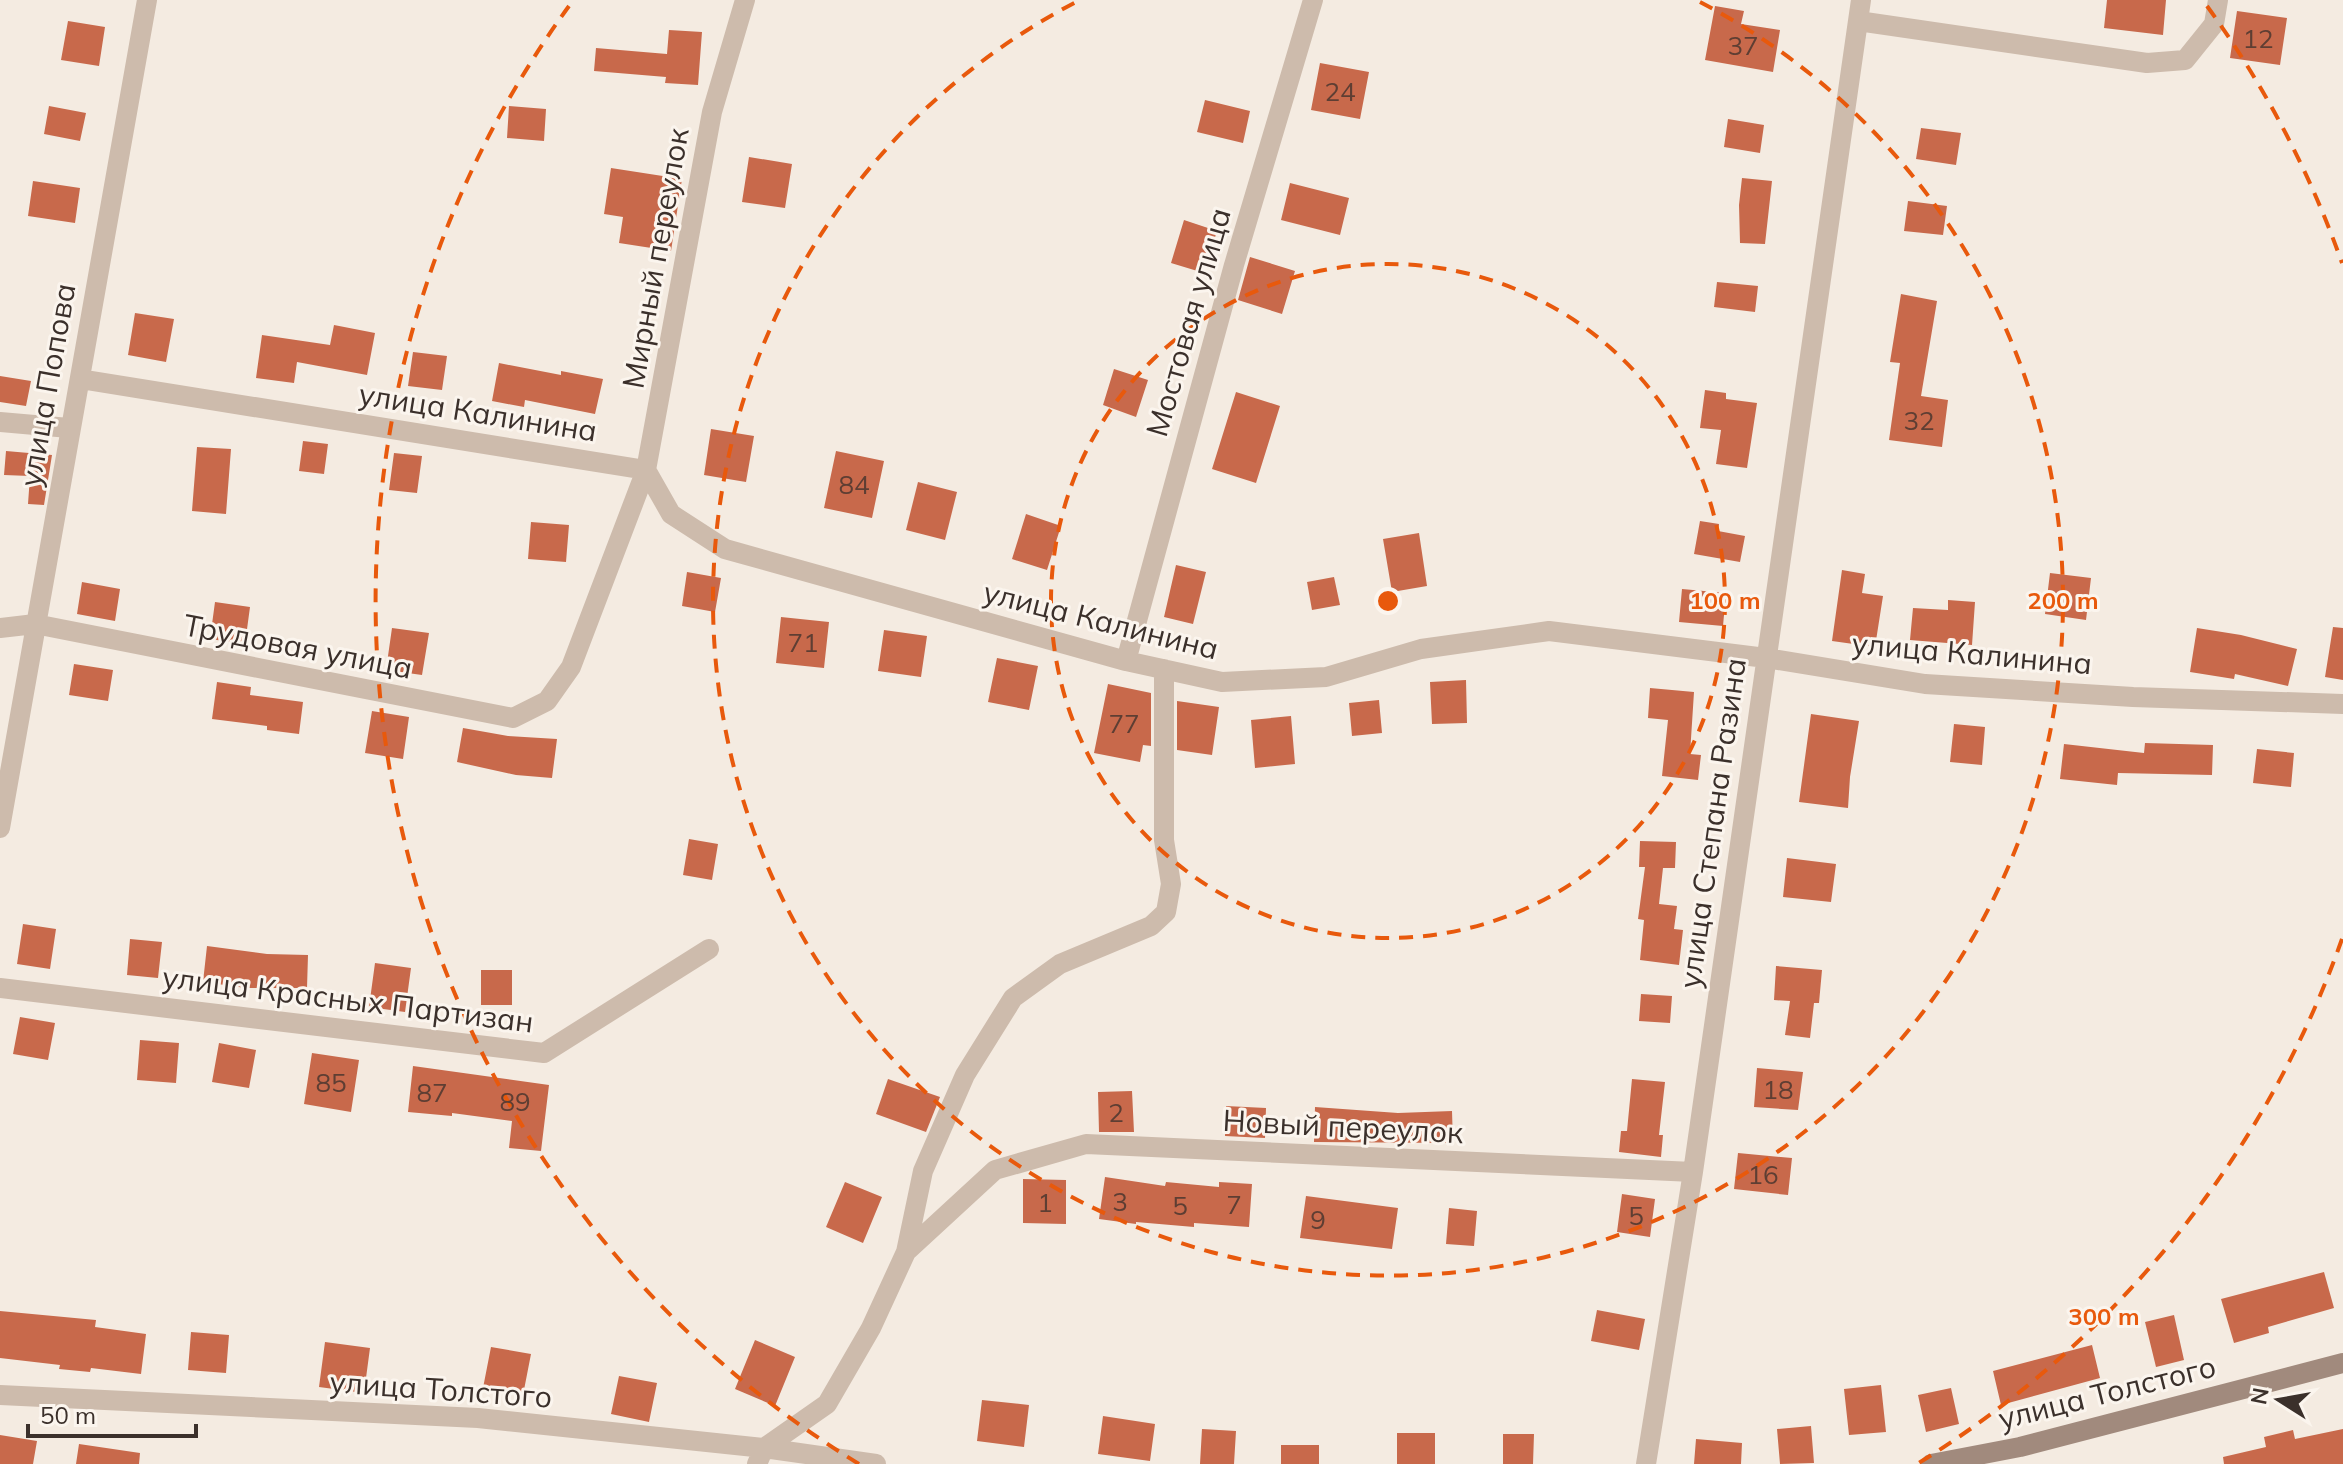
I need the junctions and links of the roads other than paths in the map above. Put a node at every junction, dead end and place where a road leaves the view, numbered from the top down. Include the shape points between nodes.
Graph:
1 (147, 0) edge
2 (745, 0) edge
3 (1313, 0) edge
4 (1861, 0) edge
5 (2218, 0) edge
6 (1858, 21) junction
7 (80, 379) junction
8 (0, 422) edge
9 (69, 428) junction
10 (646, 470) junction
11 (35, 624) junction
12 (0, 628) edge
13 (1766, 658) junction
14 (1126, 661) junction
15 (1164, 669) junction
16 (547, 701) joint
17 (2343, 704) edge
18 (0, 828) edge
19 (709, 949) dead end
20 (0, 988) edge
21 (1693, 1172) junction
22 (906, 1252) junction
23 (2343, 1363) edge
24 (0, 1395) edge
25 (760, 1456) edge
26 (876, 1464) edge
27 (1646, 1464) edge
28 (1931, 1464) edge

1 - 7 street, улица Попова
2 - 10 street, Мирный переулок via 712,112
3 - 14 street, Мостовая улица
4 - 6 street, улица Степана Разина
5 - 6 street via 2214,24 2185,60 2147,63
6 - 13 street, улица Степана Разина
7 - 9 street, улица Попова
7 - 10 street, улица Калинина
8 - 9 street
9 - 11 street, улица Попова
10 - 14 street, улица Калинина via 671,514 725,549
10 - 16 street, Мирный переулок via 571,667
11 - 12 street, Трудовая улица
11 - 16 street, Трудовая улица via 513,718
11 - 18 street, улица Попова
13 - 15 street, улица Калинина via 1549,631 1421,649 1326,677 1222,682
13 - 17 street, улица Калинина via 1925,684
13 - 21 street, улица Степана Разина
14 - 15 street, улица Калинина
15 - 22 street via 1164,840 1171,884 1166,912 1151,926 1060,964 1013,998 965,1075 923,1171
19 - 20 street, улица Красных Партизан via 544,1053
21 - 22 street, Новый переулок via 1086,1144 995,1170
21 - 27 street, улица Степана Разина
22 - 25 street via 827,1404
23 - 28 main road, улица Толстого via 2020,1447
24 - 25 street, улица Толстого via 478,1418
25 - 26 street, улица Толстого

